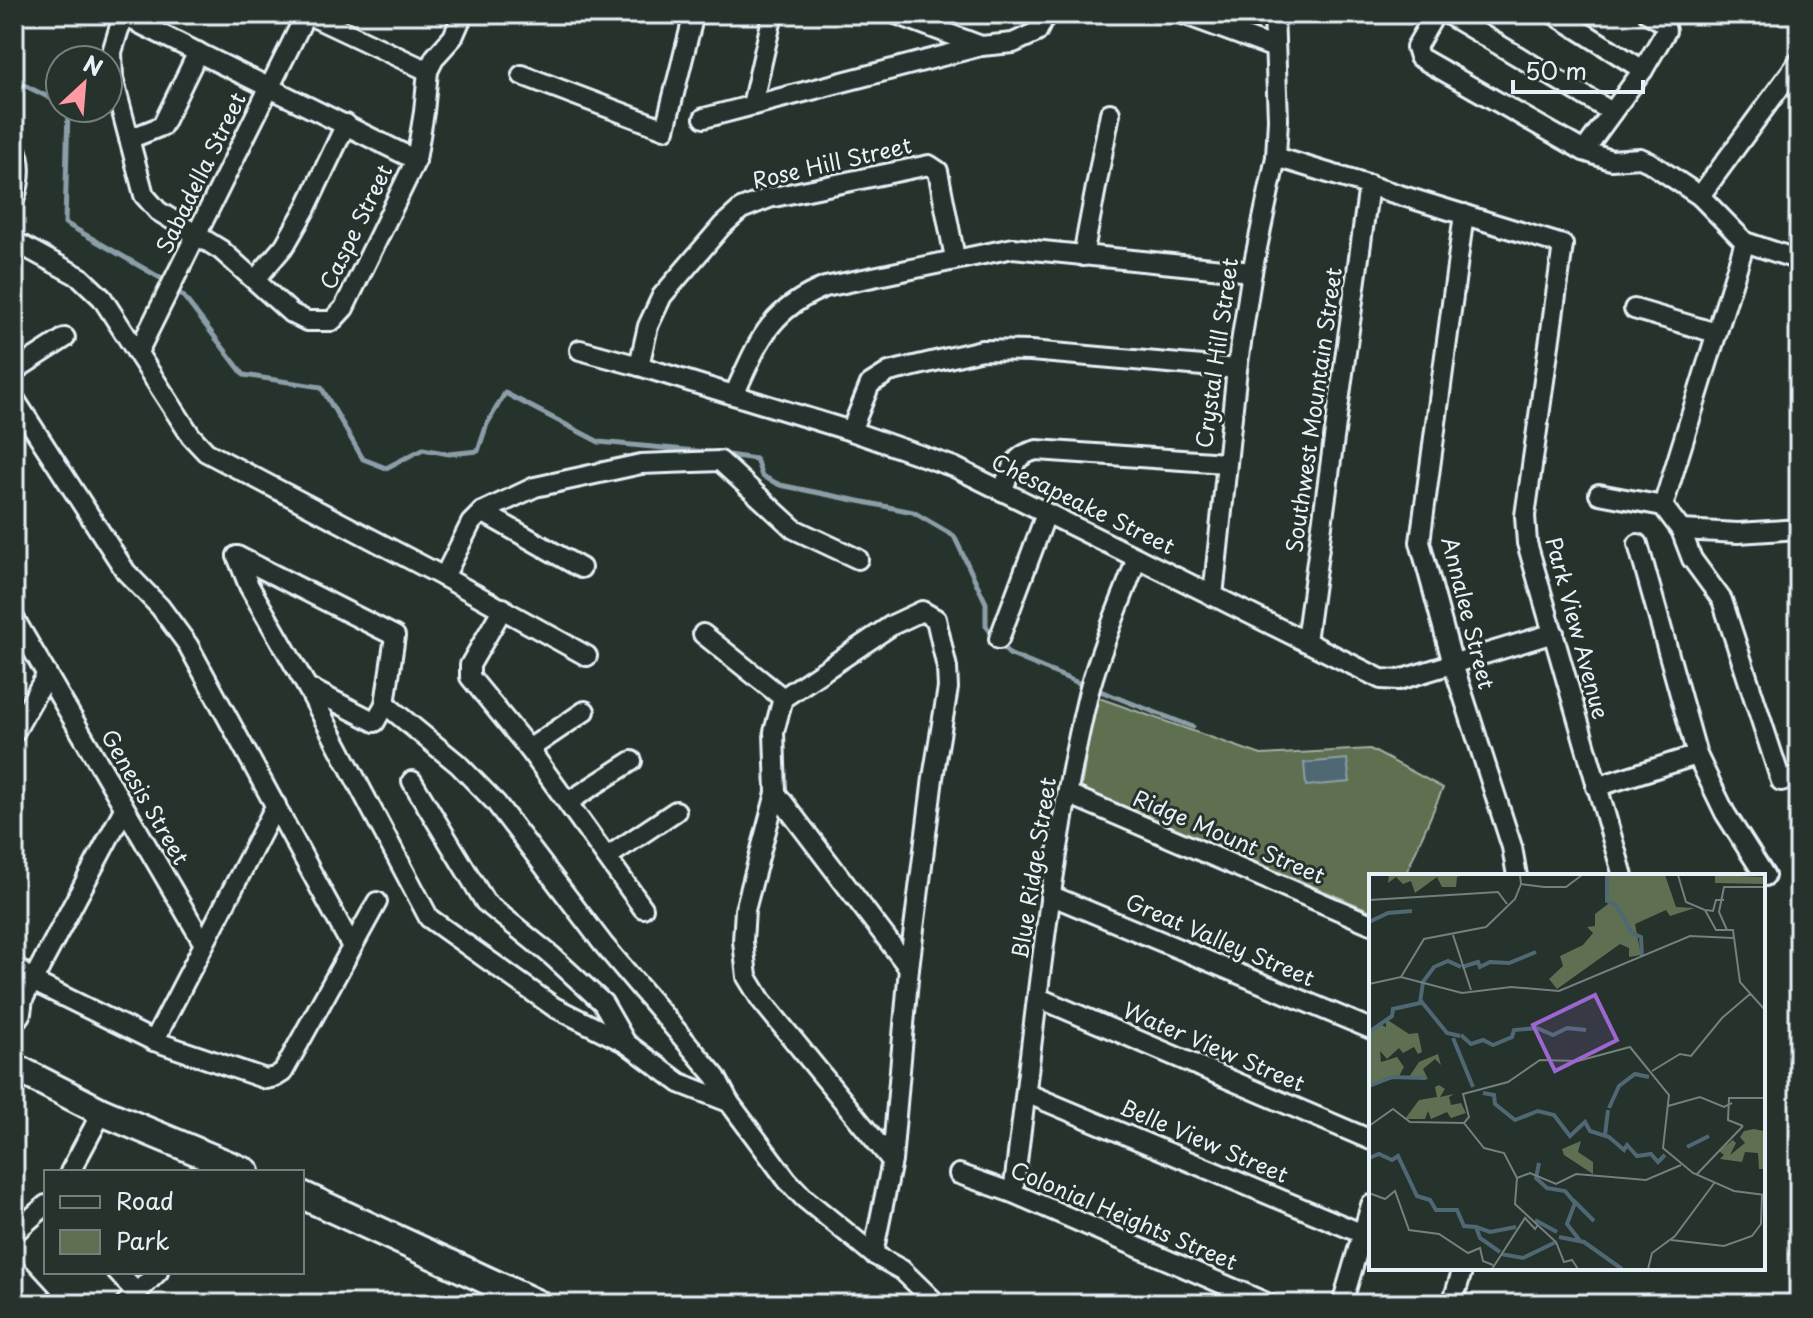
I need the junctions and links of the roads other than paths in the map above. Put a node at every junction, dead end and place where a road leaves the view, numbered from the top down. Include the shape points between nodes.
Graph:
1 (306, 14) edge
2 (463, 14) edge
3 (694, 14) edge
4 (773, 14) edge
5 (896, 14) edge
6 (1046, 14) edge
7 (1183, 14) edge
8 (1274, 14) edge
9 (1435, 14) edge
10 (1447, 14) edge
11 (1554, 14) edge
12 (1649, 14) edge
13 (123, 16) edge
14 (981, 46) junction
15 (1275, 48) junction
16 (198, 52) junction
17 (1799, 61) edge
18 (1643, 70) junction
19 (428, 71) junction
20 (522, 75) dead end
21 (270, 87) junction
22 (752, 105) junction
23 (1612, 112) junction
24 (1110, 113) dead end
25 (704, 118) dead end
26 (346, 124) junction
27 (129, 139) junction
28 (14, 145) edge
29 (1584, 151) junction
30 (1276, 157) junction
31 (416, 160) junction
32 (1369, 185) junction
33 (1700, 196) junction
34 (14, 200) edge
35 (1464, 214) junction
36 (197, 233) junction
37 (14, 241) edge
38 (1745, 242) junction
39 (1083, 256) junction
40 (955, 258) junction
41 (1799, 260) edge
42 (1252, 272) junction
43 (256, 279) junction
44 (1634, 309) dead end
45 (1716, 333) junction
46 (65, 338) dead end
47 (580, 350) dead end
48 (138, 352) junction
49 (639, 366) junction
50 (1237, 369) junction
51 (14, 371) edge
52 (734, 395) junction
53 (14, 398) edge
54 (851, 431) junction
55 (1226, 463) junction
56 (1002, 491) junction
57 (1599, 494) dead end
58 (1663, 506) junction
59 (482, 512) junction
60 (1046, 514) junction
61 (1798, 527) edge
62 (1681, 530) junction
63 (1638, 544) dead end
64 (1137, 558) junction
65 (858, 559) dead end
66 (581, 568) dead end
67 (444, 577) junction
68 (1213, 596) junction
69 (503, 608) junction
70 (14, 618) edge
71 (1554, 633) junction
72 (703, 634) dead end
73 (999, 639) dead end
74 (1306, 641) junction
75 (587, 656) dead end
76 (1453, 664) junction
77 (47, 674) junction
78 (307, 687) junction
79 (783, 698) junction
80 (385, 704) junction
81 (585, 711) dead end
82 (14, 733) edge
83 (529, 749) junction
84 (1697, 755) junction
85 (632, 761) dead end
86 (1799, 776) edge
87 (412, 781) dead end
88 (1596, 787) junction
89 (776, 793) junction
90 (1068, 794) junction
91 (568, 802) junction
92 (276, 805) junction
93 (124, 809) junction
94 (676, 811) dead end
95 (607, 857) junction
96 (1517, 874) edge
97 (1622, 874) edge
98 (1764, 874) edge
99 (1050, 895) junction
100 (377, 902) dead end
101 (643, 908) dead end
102 (1369, 923) edge
103 (204, 944) junction
104 (352, 947) junction
105 (14, 965) edge
106 (909, 968) junction
107 (32, 981) junction
108 (1039, 998) junction
109 (18, 1001) edge
110 (14, 1023) edge
111 (1369, 1028) edge
112 (154, 1041) junction
113 (626, 1043) junction
114 (14, 1067) edge
115 (1026, 1093) junction
116 (729, 1102) junction
117 (102, 1112) junction
118 (1369, 1139) edge
119 (892, 1161) junction
120 (71, 1170) edge
121 (241, 1170) edge
122 (959, 1174) dead end
123 (1013, 1193) junction
124 (304, 1196) edge
125 (44, 1207) edge
126 (1369, 1212) edge
127 (14, 1233) edge
128 (1363, 1234) junction
129 (873, 1254) junction
130 (14, 1268) edge
131 (1462, 1270) edge
132 (118, 1274) edge
133 (156, 1274) edge
134 (131, 1298) edge
135 (47, 1304) edge
136 (538, 1304) edge
137 (937, 1304) edge
138 (1269, 1304) edge
139 (1342, 1304) edge
140 (1452, 1304) edge

1 - 19 street
1 - 21 street, Sabadella Street
2 - 19 street
3 - 20 street via 665,129
4 - 22 street
5 - 14 street
6 - 14 street via 1037,32 1013,43
7 - 15 street
8 - 15 street, Crystal Hill Street
9 - 29 street via 1416,47 1419,57
10 - 23 street
11 - 18 street
12 - 18 street via 1667,27
13 - 16 street
13 - 27 street, Caspe Street via 112,52 113,78
14 - 22 street
15 - 30 street, Crystal Hill Street
16 - 21 street
16 - 27 street via 162,126
17 - 33 street
18 - 23 street
19 - 31 street, Caspe Street
21 - 26 street
21 - 36 street, Sabadella Street
22 - 25 street
23 - 29 street
24 - 39 street
26 - 31 street
26 - 43 street via 285,245
27 - 36 street, Caspe Street via 144,195 158,211
28 - 34 street via 20,157
29 - 33 street via 1611,160 1640,158
30 - 32 street
30 - 42 street, Crystal Hill Street
31 - 43 street, Caspe Street via 344,308 332,321 307,321 291,313
32 - 35 street
32 - 74 street, Southwest Mountain Street
33 - 38 street
35 - 71 street, Park View Avenue via 1563,245 1525,516 1527,543
35 - 76 street, Annalee Street via 1420,542
36 - 43 street, Caspe Street
36 - 48 street, Sabadella Street
37 - 48 street via 80,277 102,298
38 - 41 street
38 - 45 street
39 - 40 street via 1013,248
39 - 42 street
40 - 49 street, Rose Hill Street via 938,171 929,165 769,198 741,209 722,226 662,296
40 - 52 street via 800,297 761,338
42 - 50 street, Crystal Hill Street
44 - 45 street
45 - 58 street
46 - 51 street
47 - 49 street, Chesapeake Street
48 - 67 street via 206,452
49 - 52 street, Chesapeake Street
50 - 54 street via 982,350 889,372 870,384
50 - 55 street, Crystal Hill Street
52 - 54 street, Chesapeake Street
53 - 92 street via 126,572 188,645
54 - 56 street, Chesapeake Street via 954,467
55 - 56 street via 1037,450 1015,461
55 - 68 street, Crystal Hill Street
56 - 60 street, Chesapeake Street
57 - 58 street
58 - 62 street
59 - 65 street via 535,487 611,470 720,461 794,529
59 - 66 street
59 - 67 street
60 - 64 street, Chesapeake Street
60 - 73 street
61 - 62 street via 1747,533
62 - 86 street via 1692,559 1722,600 1781,781
63 - 84 street
64 - 68 street, Chesapeake Street
64 - 90 street, Blue Ridge Street via 1092,684
67 - 69 street
68 - 74 street, Chesapeake Street
69 - 75 street
69 - 83 street via 470,665 470,677
70 - 77 street, Genesis Street
71 - 76 street, Chesapeake Street
71 - 88 street, Park View Avenue
72 - 79 street
74 - 76 street, Chesapeake Street via 1381,679 1399,680
76 - 96 street, Annalee Street
77 - 82 street
77 - 93 street, Genesis Street
78 - 80 street via 375,722
78 - 80 street via 237,556 395,636
78 - 113 street via 429,918 554,1007
79 - 89 street via 774,732
79 - 106 street via 911,614 922,611 936,619 948,688
80 - 116 street via 496,803 603,944 716,1077
81 - 83 street
83 - 91 street
84 - 88 street
84 - 98 street
85 - 91 street
87 - 113 street via 485,902 603,1003
88 - 97 street, Park View Avenue
89 - 106 street
89 - 119 street via 745,910 747,977
90 - 99 street, Blue Ridge Street
90 - 102 street, Ridge Mount Street
91 - 95 street
92 - 103 street
92 - 104 street
93 - 103 street, Genesis Street
93 - 107 street
94 - 95 street
95 - 101 street
99 - 108 street, Blue Ridge Street
99 - 111 street, Great Valley Street
100 - 104 street
103 - 112 street
104 - 112 street via 283,1072 275,1077 266,1079
105 - 107 street
106 - 119 street
107 - 109 street
107 - 112 street
108 - 115 street, Blue Ridge Street
108 - 118 street, Water View Street
109 - 110 street via 21,1013
113 - 116 street via 680,1083
114 - 117 main road
115 - 123 street, Blue Ridge Street
115 - 128 street, Belle View Street
116 - 129 street via 804,1198
117 - 120 street
117 - 121 main road
119 - 129 street
122 - 123 street, Colonial Heights Street
123 - 138 street, Colonial Heights Street
124 - 136 main road
125 - 127 street
126 - 128 street
128 - 139 street
129 - 137 street via 902,1270
130 - 135 street
131 - 140 street
132 - 134 street
133 - 134 street

